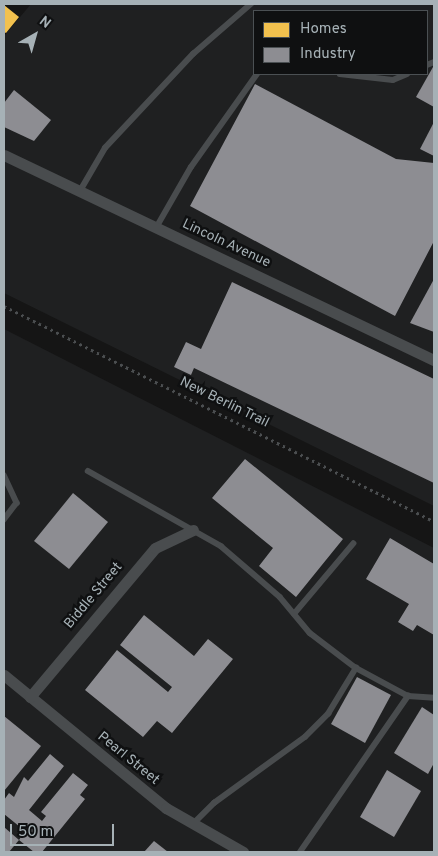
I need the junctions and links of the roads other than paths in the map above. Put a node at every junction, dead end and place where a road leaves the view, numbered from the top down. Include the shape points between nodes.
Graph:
1 (251, 4) edge
2 (256, 75) edge
3 (349, 75) edge
4 (405, 75) edge
5 (4, 155) edge
6 (80, 192) junction
7 (156, 228) junction
8 (434, 360) edge
9 (88, 471) dead end
10 (4, 475) edge
11 (4, 520) edge
12 (193, 530) junction
13 (353, 544) dead end
14 (294, 614) junction
15 (356, 668) junction
16 (4, 675) edge
17 (408, 696) junction
18 (30, 697) junction
19 (434, 698) edge
20 (193, 824) junction
21 (243, 852) edge
22 (300, 852) edge

1 - 6 lane via 193,54 105,148
2 - 7 lane via 191,167
3 - 4 lane via 393,80
5 - 6 street, Lincoln Avenue
6 - 7 street, Lincoln Avenue
7 - 8 street, Lincoln Avenue
9 - 12 lane
10 - 11 lane via 17,503
12 - 14 lane via 221,546
12 - 18 street, Biddle Street via 155,548
13 - 14 lane
14 - 15 lane via 310,633
15 - 17 lane
15 - 20 lane via 328,714 305,737 214,804
16 - 18 street, Pearl Street
17 - 19 lane
17 - 22 lane
18 - 20 street, Pearl Street via 158,802
20 - 21 street, Pearl Street

